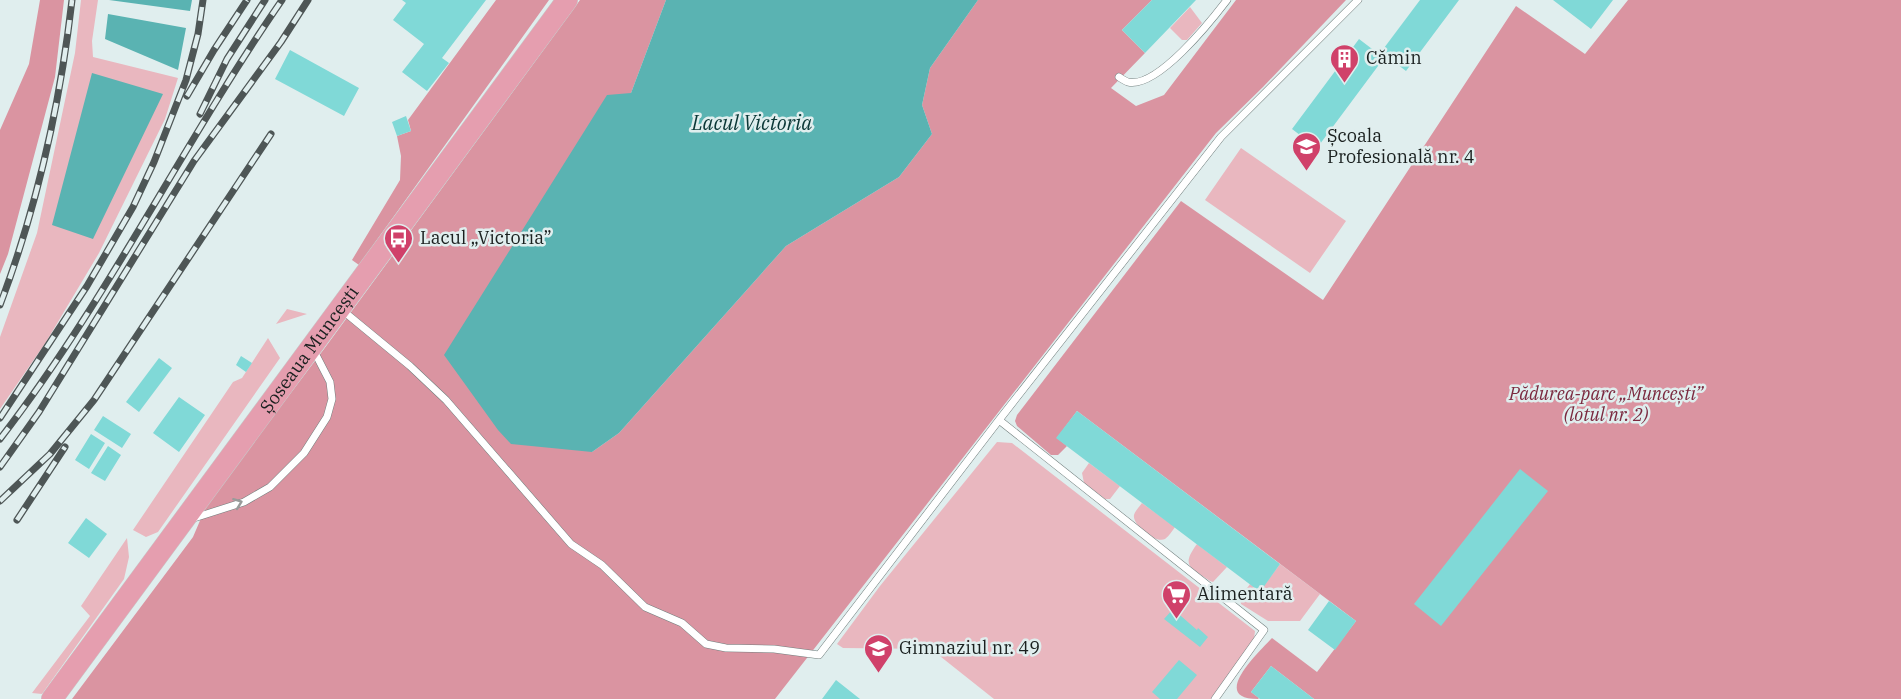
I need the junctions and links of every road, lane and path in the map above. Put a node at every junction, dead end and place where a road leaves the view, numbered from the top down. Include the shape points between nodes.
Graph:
1 (567, 0) edge
2 (1227, 0) edge
3 (1358, 0) edge
4 (1119, 78) dead end
5 (340, 309) junction
6 (312, 347) junction
7 (999, 420) junction
8 (183, 522) junction
9 (52, 699) edge
10 (1215, 699) edge

1 - 5 main road, Șoseaua Muncești
2 - 4 lane via 1195,40 1162,68 1142,80 1129,82
3 - 7 lane via 1221,138
5 - 6 main road, Șoseaua Muncești
5 - 7 lane via 446,400 571,544 602,565 645,607 682,623 706,644 726,648 819,655
6 - 8 main road, Șoseaua Muncești
8 -> 6 lane via 244,502 270,487 304,453 327,417 332,399 330,382
7 - 10 lane via 1264,630
8 - 9 main road, Șoseaua Muncești

